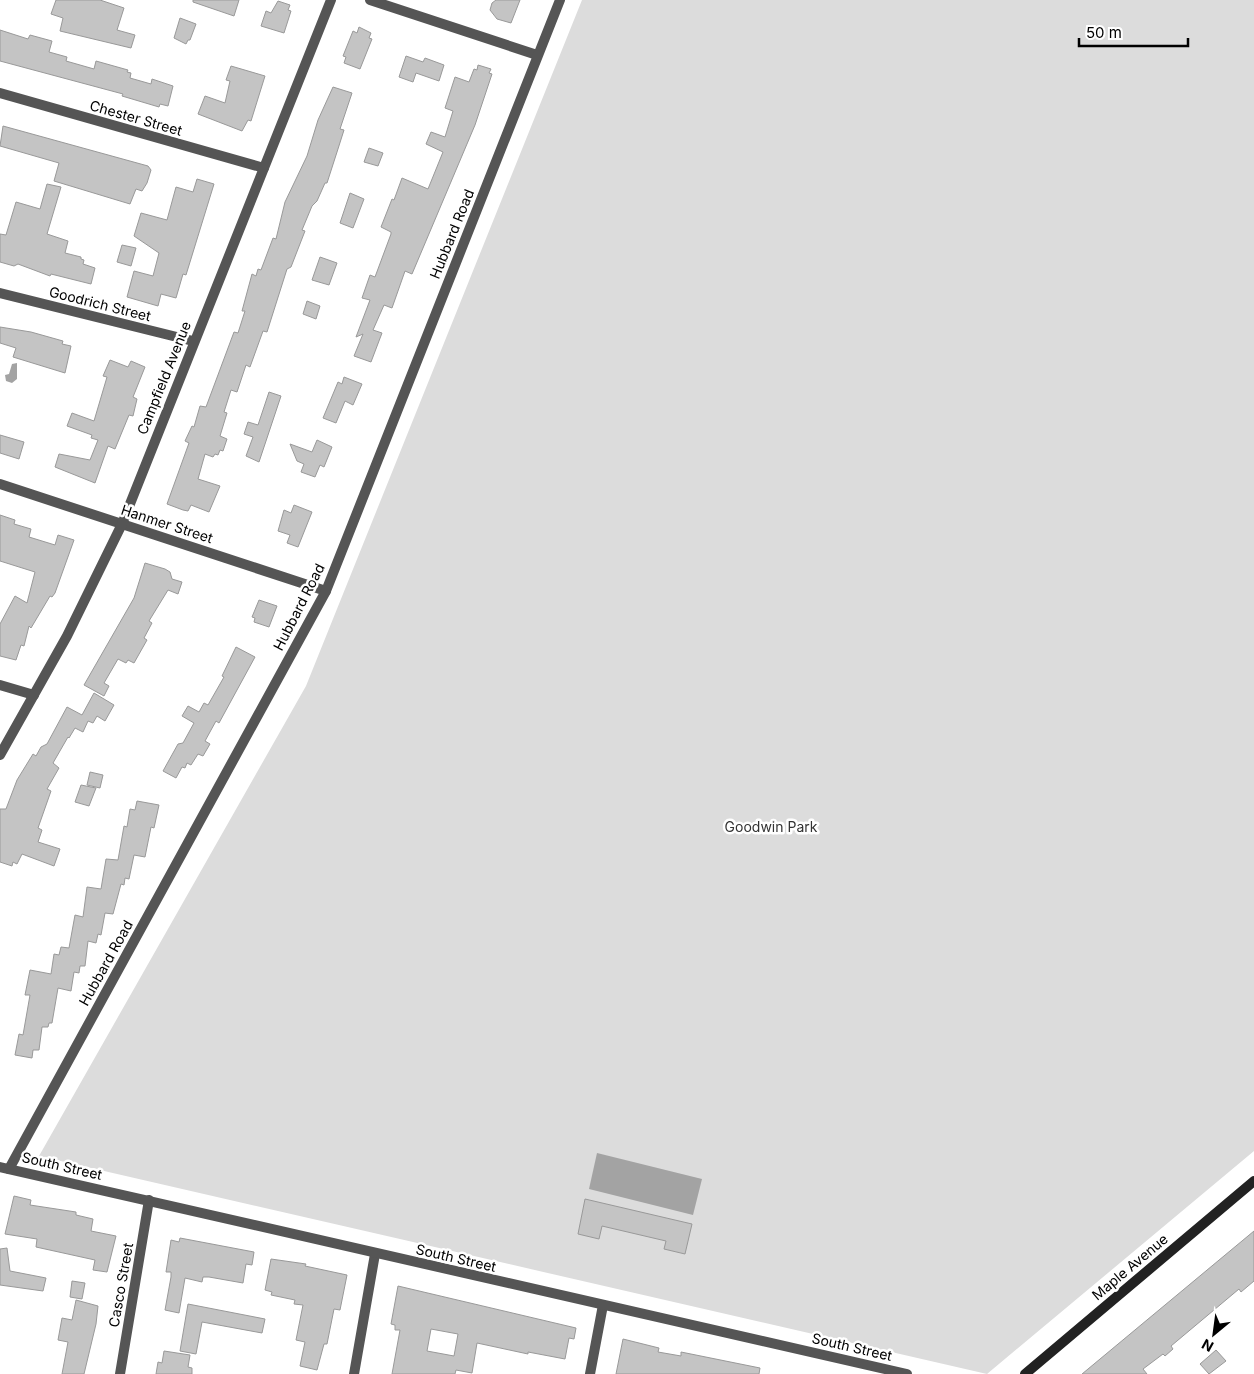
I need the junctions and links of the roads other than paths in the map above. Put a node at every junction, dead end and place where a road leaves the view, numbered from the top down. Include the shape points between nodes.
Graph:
1 (331, 0) edge
2 (370, 0) edge
3 (560, 0) edge
4 (537, 55) junction
5 (0, 93) edge
6 (264, 168) junction
7 (0, 293) edge
8 (193, 341) junction
9 (0, 484) edge
10 (122, 524) junction
11 (326, 591) junction
12 (0, 685) edge
13 (34, 695) junction
14 (0, 755) edge
15 (5, 1168) edge
16 (1254, 1181) edge
17 (149, 1200) junction
18 (375, 1254) junction
19 (603, 1305) junction
20 (120, 1374) edge
21 (354, 1374) edge
22 (590, 1374) edge
23 (908, 1374) edge
24 (1024, 1374) edge

1 - 6 street, Campfield Avenue
2 - 4 street
3 - 4 street, Hubbard Road
4 - 11 street, Hubbard Road
5 - 6 street, Chester Street
6 - 8 street, Campfield Avenue
7 - 8 street, Goodrich Street
8 - 10 street, Campfield Avenue
9 - 10 street, Hanmer Street
10 - 11 street, Hanmer Street
10 - 13 street, Campfield Avenue via 71,629
11 - 15 street, Hubbard Road
12 - 13 street
13 - 14 street, Campfield Avenue
15 - 17 street, South Street
16 - 24 main road, Maple Avenue
17 - 18 street, South Street
17 - 20 street, Casco Street
18 - 19 street, South Street
18 - 21 street
19 - 22 street
19 - 23 street, South Street

